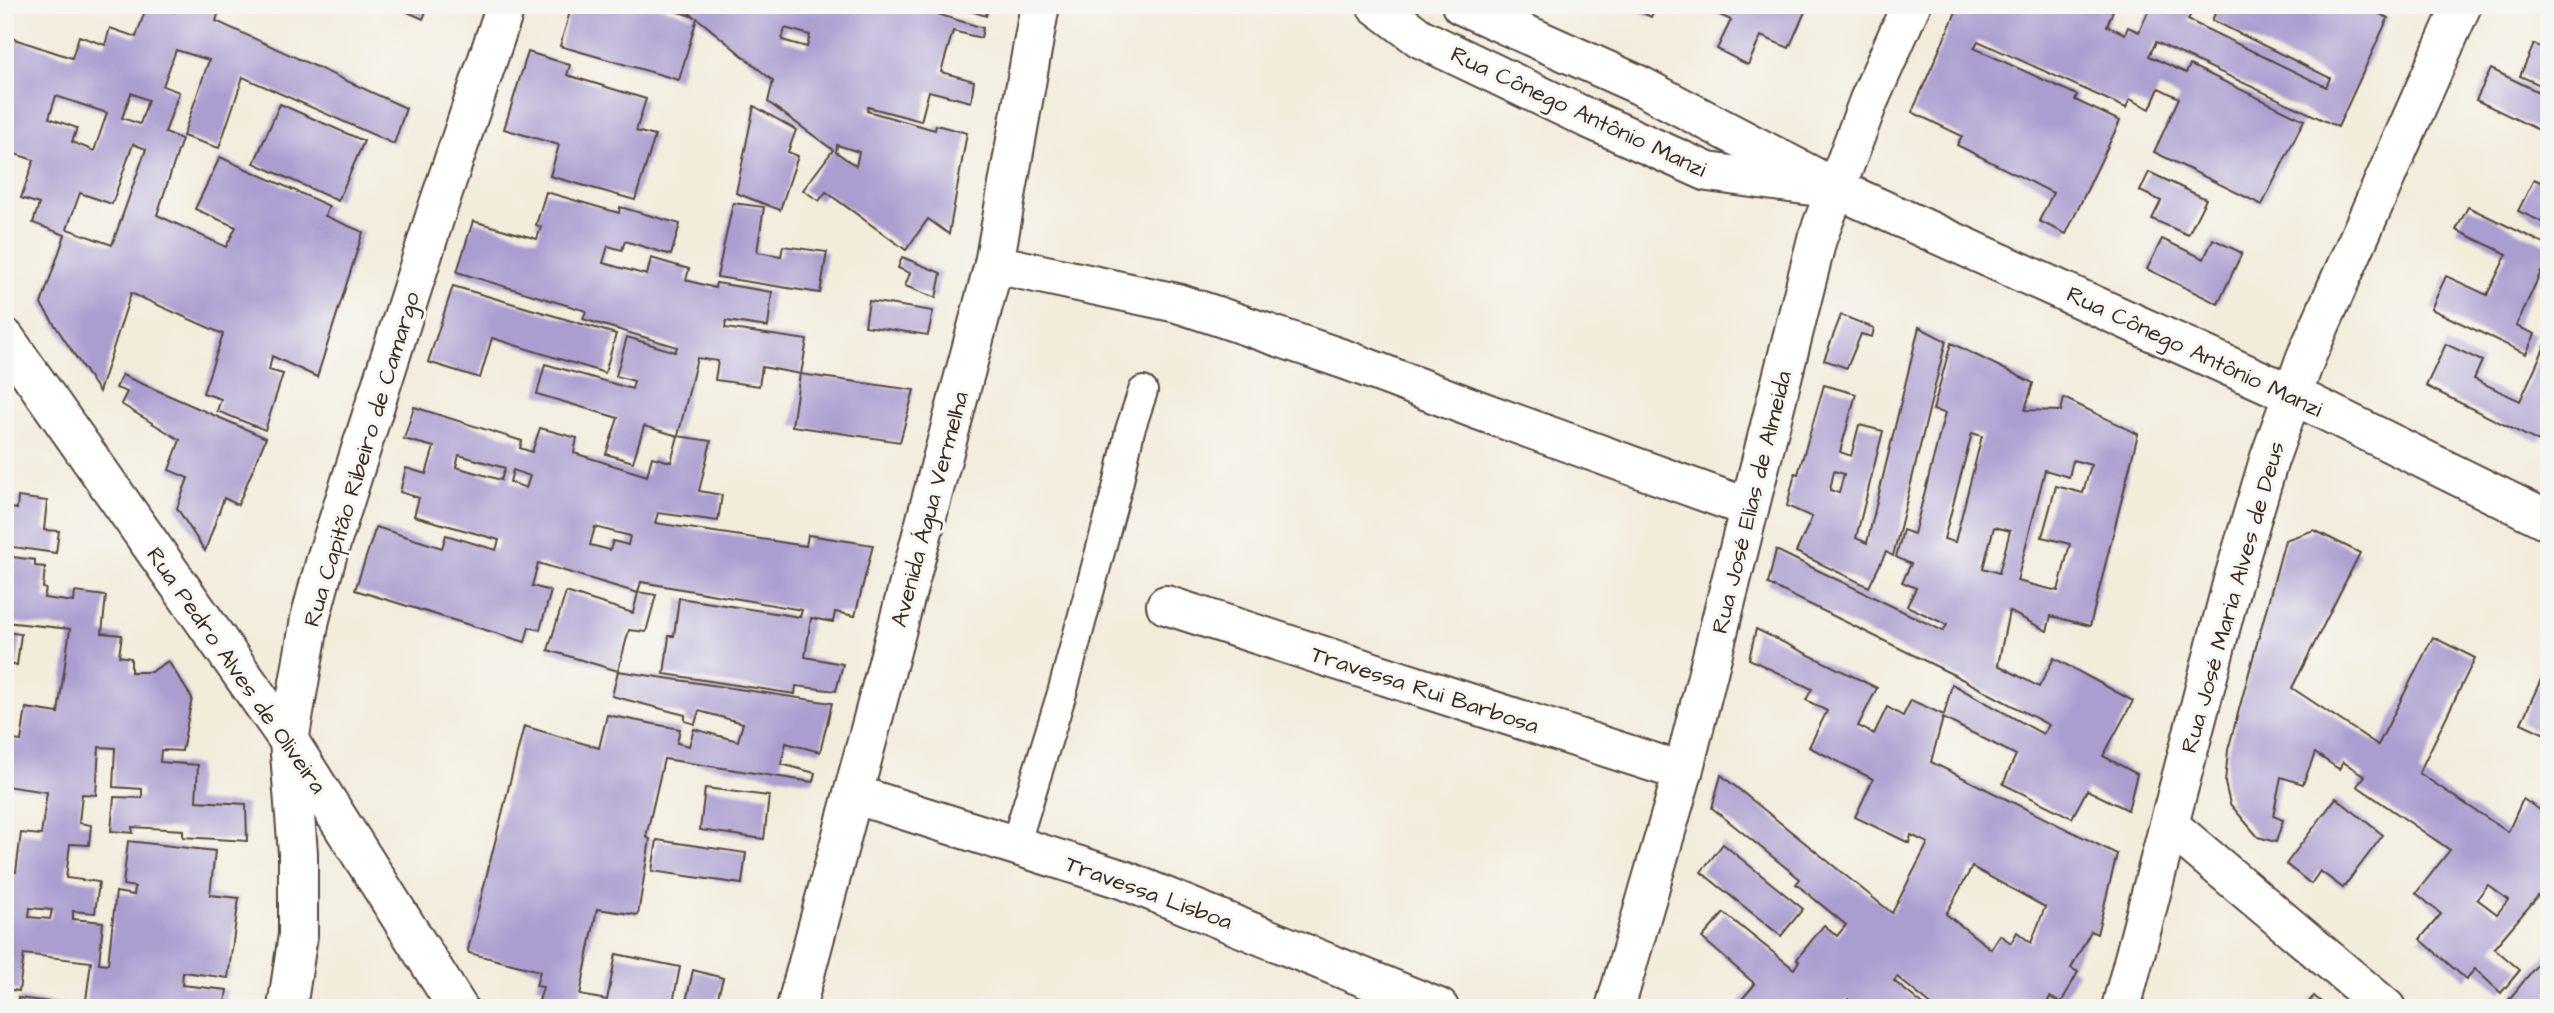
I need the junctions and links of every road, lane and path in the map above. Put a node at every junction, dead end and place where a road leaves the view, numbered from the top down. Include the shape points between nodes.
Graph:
1 (506, 5) edge
2 (1040, 5) edge
3 (1376, 5) edge
4 (1461, 5) edge
5 (1911, 5) edge
6 (2462, 5) edge
7 (1837, 189) junction
8 (994, 264) junction
9 (5, 338) edge
10 (1143, 391) dead end
11 (2293, 395) junction
12 (1749, 508) junction
13 (2549, 521) edge
14 (1166, 605) dead end
15 (289, 741) junction
16 (1684, 772) junction
17 (853, 794) junction
18 (2169, 825) junction
19 (1015, 845) junction
20 (287, 1008) edge
21 (458, 1008) edge
22 (796, 1008) edge
23 (1439, 1008) edge
24 (1615, 1008) edge
25 (2121, 1008) edge
26 (2386, 1008) edge

1 - 15 street, Rua Capitão Ribeiro de Camargo via 327,556 310,619
2 - 8 street, Avenida Água Vermelha
3 - 7 street, Rua Cônego Antônio Manzi via 1420,38 1708,173
4 - 7 street, Rua Cônego Antônio Manzi via 1639,85
5 - 7 street, Rua José Elias de Almeida via 1869,100
6 - 11 street, Rua José Maria Alves de Deus
7 - 11 street, Rua Cônego Antônio Manzi
7 - 12 street, Rua José Elias de Almeida via 1817,239
8 - 12 street via 1177,303
8 - 17 street, Avenida Água Vermelha
9 - 15 street, Rua Pedro Alves de Oliveira
10 - 19 lane via 1062,693
11 - 13 street, Rua Cônego Antônio Manzi
11 - 18 street, Rua José Maria Alves de Deus via 2232,584
12 - 16 street, Rua José Elias de Almeida
14 - 16 street, Travessa Rui Barbosa
15 - 20 street, Rua Capitão Ribeiro de Camargo via 298,853 298,935
15 - 21 street, Rua Pedro Alves de Oliveira
16 - 24 street, Rua José Elias de Almeida
17 - 19 street, Travessa Lisboa
17 - 22 street, Avenida Água Vermelha
18 - 25 street, Rua José Maria Alves de Deus
18 - 26 street
19 - 23 street, Travessa Lisboa via 1124,880

